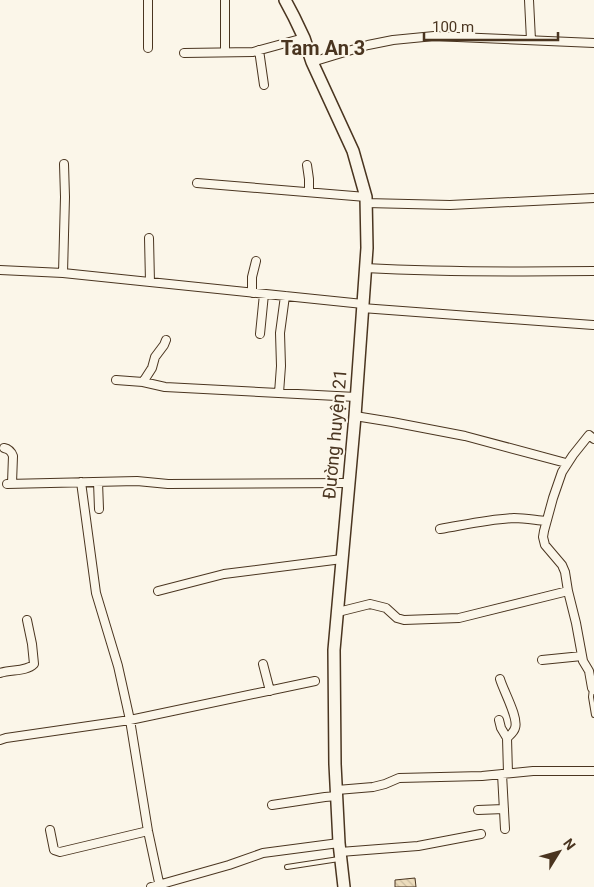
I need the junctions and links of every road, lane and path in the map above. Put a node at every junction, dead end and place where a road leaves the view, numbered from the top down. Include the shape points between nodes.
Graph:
1 (148, 0) edge
2 (225, 0) edge
3 (285, 0) edge
4 (528, 0) edge
5 (304, 38) junction
6 (531, 40) junction
7 (594, 43) edge
8 (148, 48) dead end
9 (259, 50) junction
10 (225, 52) junction
11 (184, 53) dead end
12 (312, 62) junction
13 (264, 85) dead end
14 (64, 164) dead end
15 (307, 165) dead end
16 (197, 183) dead end
17 (309, 192) junction
18 (594, 198) edge
19 (366, 200) junction
20 (150, 238) dead end
21 (256, 261) dead end
22 (365, 268) junction
23 (0, 270) edge
24 (594, 271) edge
25 (62, 273) junction
26 (150, 282) junction
27 (252, 293) junction
28 (264, 294) junction
29 (285, 296) junction
30 (362, 306) junction
31 (593, 325) dead end
32 (260, 334) dead end
33 (166, 340) dead end
34 (116, 380) dead end
35 (143, 382) junction
36 (279, 393) junction
37 (356, 398) junction
38 (355, 416) junction
39 (593, 427) edge
40 (591, 437) edge
41 (4, 448) dead end
42 (566, 463) junction
43 (81, 482) junction
44 (98, 482) junction
45 (348, 483) junction
46 (99, 509) dead end
47 (546, 522) junction
48 (440, 529) dead end
49 (342, 559) junction
50 (158, 591) dead end
51 (568, 591) junction
52 (338, 612) junction
53 (27, 620) dead end
54 (582, 656) junction
55 (542, 660) dead end
56 (594, 663) edge
57 (263, 664) dead end
58 (585, 665) junction
59 (0, 674) edge
60 (500, 679) dead end
61 (315, 681) dead end
62 (593, 689) edge
63 (270, 691) junction
64 (594, 715) edge
65 (130, 720) junction
66 (499, 720) dead end
67 (507, 738) junction
68 (0, 740) edge
69 (594, 771) edge
70 (505, 774) junction
71 (337, 793) junction
72 (272, 806) dead end
73 (504, 809) junction
74 (478, 810) dead end
75 (505, 829) dead end
76 (50, 830) dead end
77 (148, 831) junction
78 (481, 834) dead end
79 (340, 851) junction
80 (287, 867) dead end
81 (157, 886) edge
82 (344, 887) edge

1 - 8 street
2 - 10 street
3 - 5 street, Đường huyện 21
4 - 6 street
5 - 9 street
5 - 12 street, Đường huyện 21
6 - 7 street
6 - 12 street via 434,36 401,39 368,44
9 - 10 street
9 - 13 street
10 - 11 street
12 - 19 street, Đường huyện 21 via 353,151
14 - 25 street
15 - 17 street
16 - 17 street
17 - 19 street
18 - 19 street via 450,205
19 - 22 street, Đường huyện 21
20 - 26 street
21 - 27 street
22 - 24 street
22 - 30 street, Đường huyện 21
23 - 25 street
25 - 26 street
26 - 27 street
27 - 28 street
28 - 29 street
28 - 32 street
29 - 30 street
29 - 36 street via 280,333
30 - 31 street
30 - 37 street, Đường huyện 21
33 - 35 street
34 - 35 street
35 - 36 street
36 - 37 street
37 - 38 street, Đường huyện 21
38 - 42 street via 465,436
38 - 45 street, Đường huyện 21
39 - 40 street
40 - 42 street
41 - 43 street via 13,456 10,484
42 - 47 street
43 - 44 street
43 - 65 street via 96,593
44 - 45 street
44 - 46 street
45 - 49 street, Đường huyện 21
47 - 48 street via 515,518
47 - 51 street via 545,545 562,565
49 - 50 street via 224,574
49 - 52 street, Đường huyện 21
51 - 52 street via 459,618 404,620 386,608 370,604
51 - 54 street
52 - 71 street, Đường huyện 21 via 334,650
53 - 59 street via 34,664 27,669
54 - 55 street
54 - 58 street
56 - 58 street
57 - 63 street
58 - 62 street
60 - 67 street via 516,722
61 - 63 street
62 - 64 lane
63 - 65 street
65 - 68 street
65 - 77 street
66 - 67 street
67 - 70 street
69 - 70 street
70 - 71 street via 399,778 373,787
70 - 73 street
71 - 72 street
71 - 79 street, Đường huyện 21
73 - 74 street
73 - 75 street
76 - 77 street via 57,852
77 - 81 street
78 - 79 street via 418,846
79 - 80 lane
79 - 81 street via 263,853
79 - 82 street, Đường huyện 21

